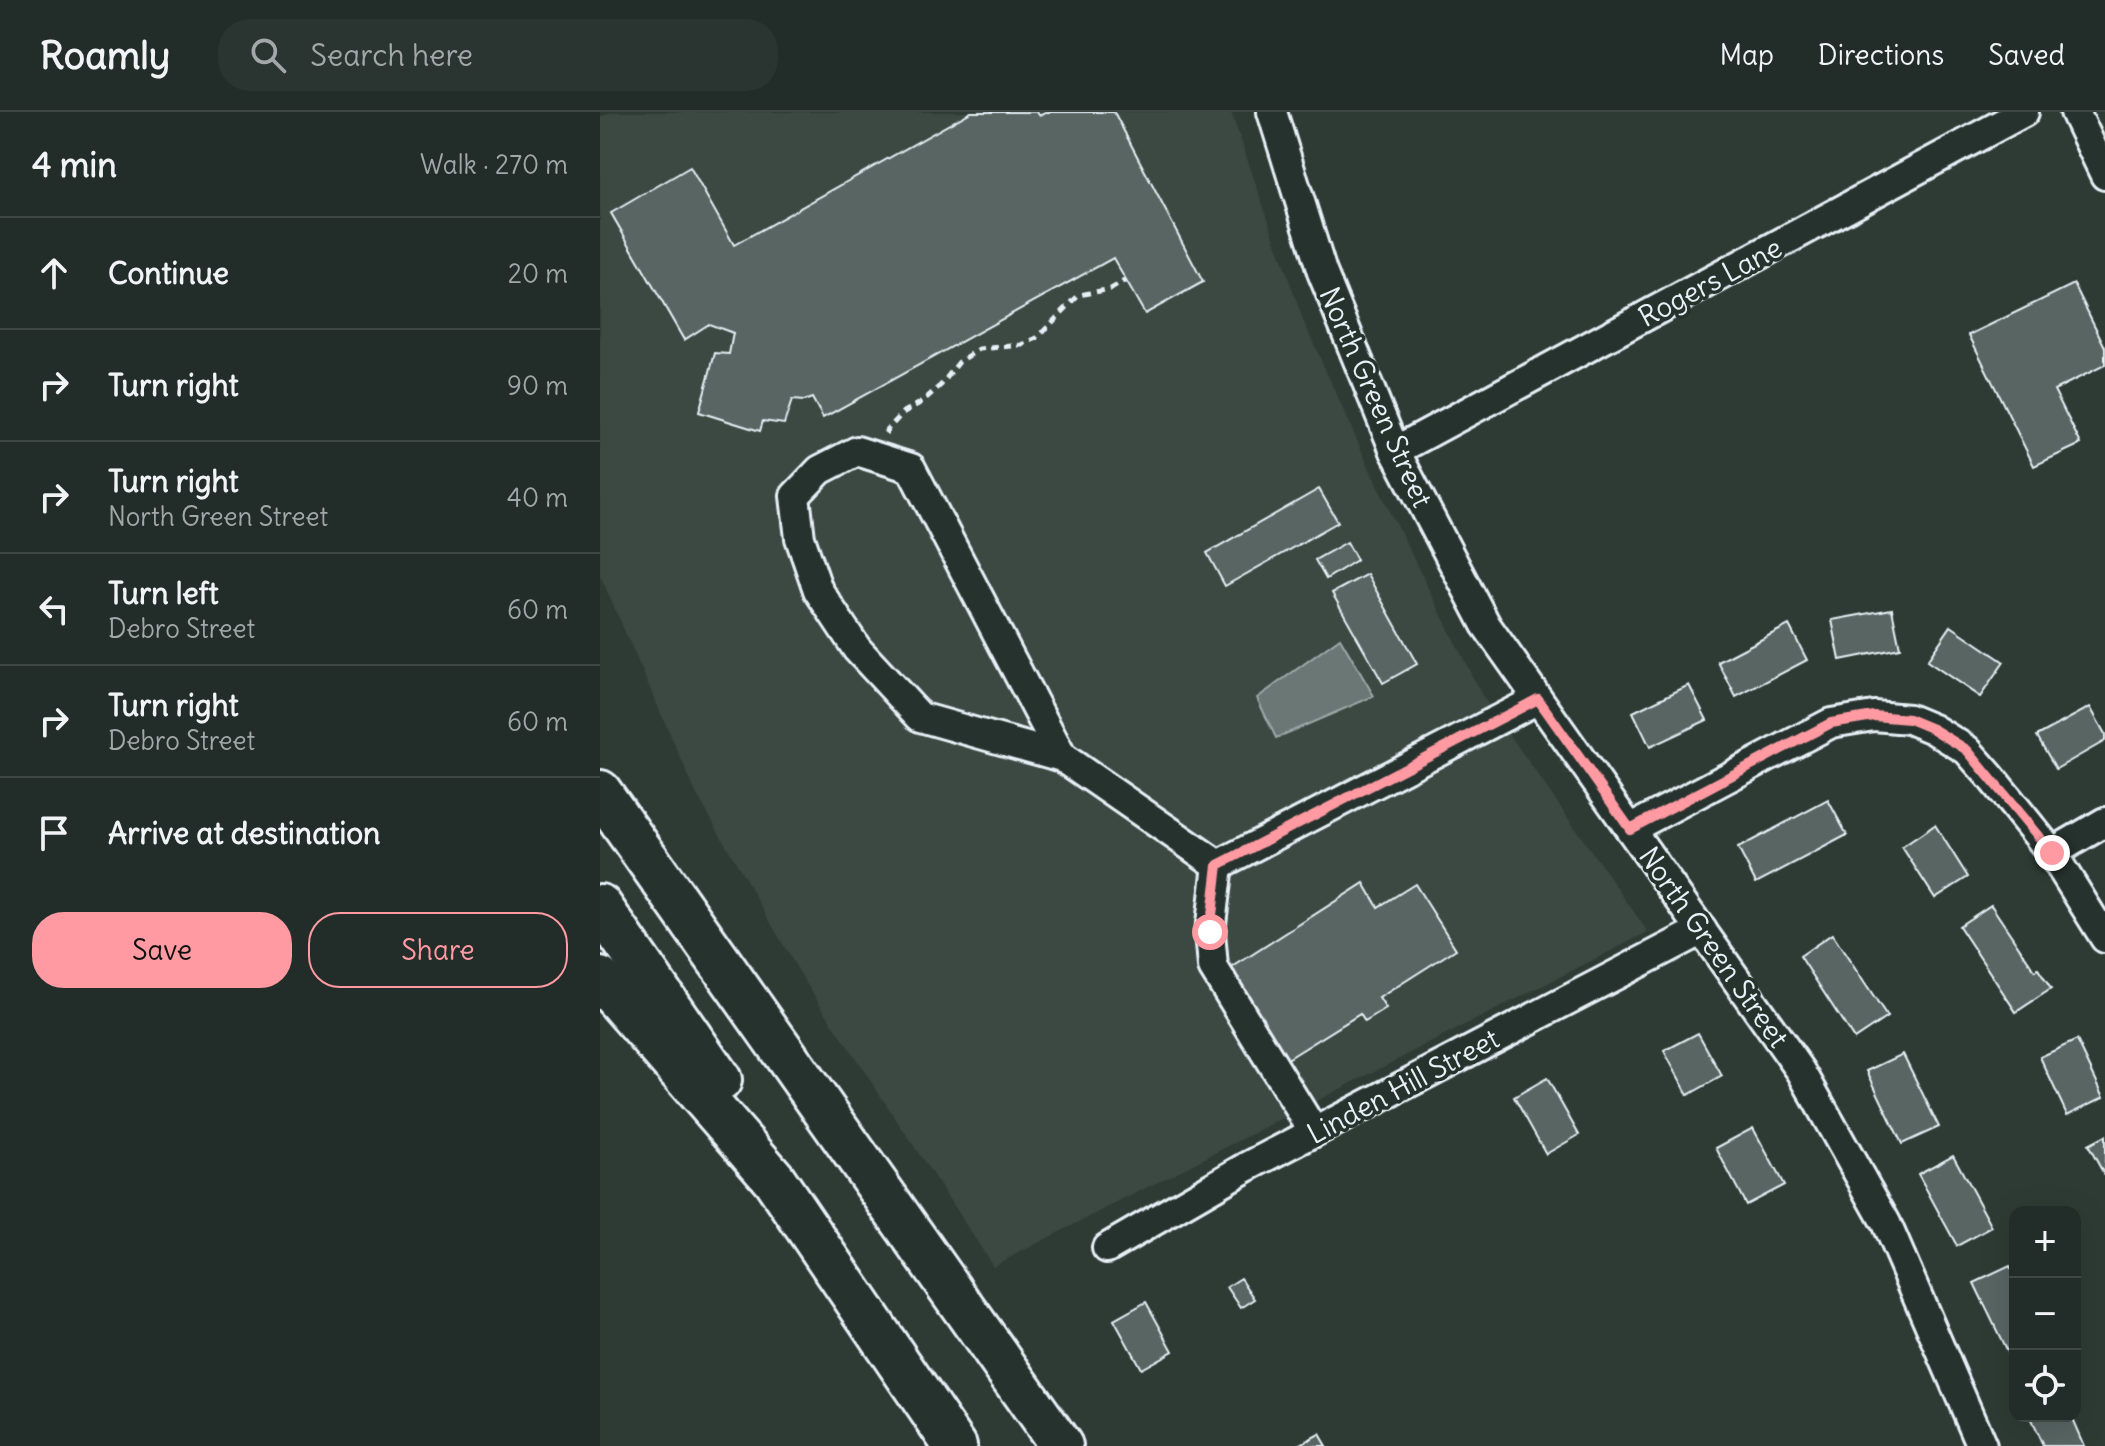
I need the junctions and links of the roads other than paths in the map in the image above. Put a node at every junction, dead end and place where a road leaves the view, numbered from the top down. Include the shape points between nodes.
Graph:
1 (1272, 112) edge
2 (2024, 112) edge
3 (2075, 112) edge
4 (2105, 175) edge
5 (1395, 451) junction
6 (1538, 699) junction
7 (1062, 757) junction
8 (600, 761) edge
9 (600, 792) edge
10 (2105, 822) edge
11 (1630, 829) junction
12 (2052, 853) junction
13 (1218, 865) junction
14 (676, 903) junction
15 (600, 906) edge
16 (1702, 930) junction
17 (2105, 938) edge
18 (600, 979) edge
19 (1314, 1132) junction
20 (774, 1179) junction
21 (1107, 1248) dead end
22 (955, 1446) edge
23 (1061, 1446) edge
24 (1982, 1446) edge

1 - 5 street, North Green Street via 1322,272
2 - 5 street, Rogers Lane
3 - 4 street
5 - 6 street, North Green Street via 1486,625
6 - 11 street, North Green Street
6 - 13 street
7 - 7 street via 911,468 857,451 820,470 795,496 800,538 818,590 857,649 920,717
7 - 13 street
8 - 14 highway
9 - 14 highway
10 - 12 street
11 - 12 street via 1831,723 1874,716 1909,719 1967,750
11 - 16 street, North Green Street
12 - 17 street
13 - 19 street via 1210,932 1213,967
14 - 23 highway
15 - 20 highway via 739,1108
16 - 19 street, Linden Hill Street
16 - 24 street, North Green Street via 1801,1071 1886,1223
18 - 20 highway
19 - 21 street, Linden Hill Street
20 - 22 highway

